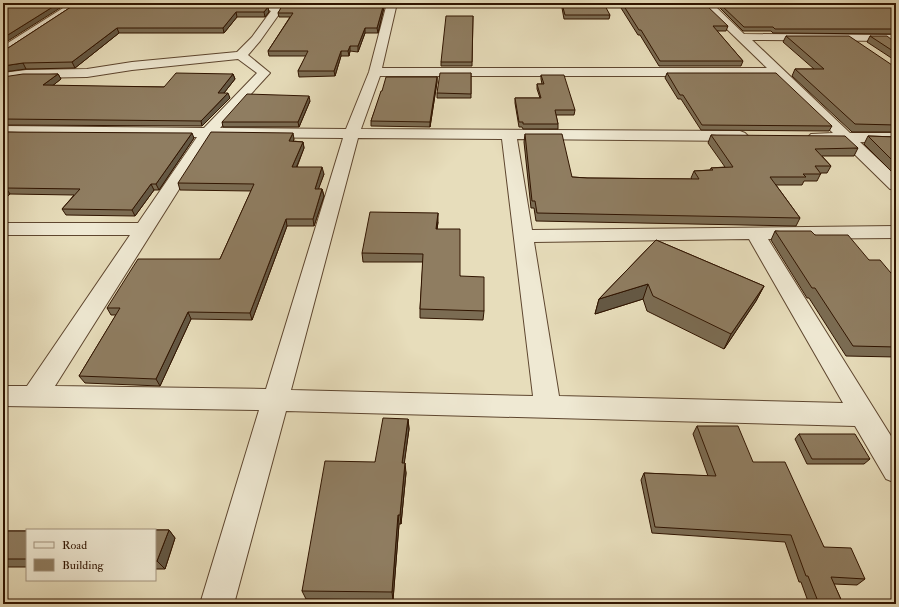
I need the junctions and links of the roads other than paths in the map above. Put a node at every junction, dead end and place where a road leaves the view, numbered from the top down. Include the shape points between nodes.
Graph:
1 (78, 3) edge
2 (255, 3) edge
3 (392, 3) edge
4 (470, 3) edge
5 (706, 4) edge
6 (804, 4) edge
7 (896, 4) edge
8 (742, 37) junction
9 (850, 38) junction
10 (896, 38) edge
11 (865, 48) edge
12 (3, 51) edge
13 (241, 55) junction
14 (375, 72) junction
15 (779, 72) junction
16 (3, 77) edge
17 (3, 131) edge
18 (208, 132) junction
19 (352, 133) junction
20 (509, 134) junction
21 (753, 136) edge
22 (800, 136) edge
23 (847, 137) junction
24 (896, 138) edge
25 (896, 184) edge
26 (3, 229) edge
27 (144, 229) junction
28 (896, 232) edge
29 (755, 233) junction
30 (523, 236) junction
31 (3, 396) edge
32 (34, 397) junction
33 (276, 400) junction
34 (547, 406) junction
35 (863, 415) junction
36 (896, 470) edge
37 (217, 604) edge

1 - 12 street
2 - 13 street via 277,10
3 - 14 street
4 - 5 street
5 - 6 street
5 - 8 street
6 - 7 street
8 - 9 street
8 - 15 street
9 - 10 street
9 - 11 street
13 - 16 street via 87,73
13 - 18 street via 264,73
14 - 15 street
14 - 19 street
15 - 23 street
17 - 18 street
18 - 19 street
18 - 27 street
19 - 20 street
19 - 33 street
20 - 21 street
20 - 30 street
22 - 23 street
23 - 24 street
23 - 25 street
26 - 27 street
27 - 32 street
28 - 29 street
29 - 30 street
29 - 35 street
30 - 34 street
31 - 32 street
32 - 33 street
33 - 34 street
33 - 37 street
34 - 35 street
35 - 36 street

